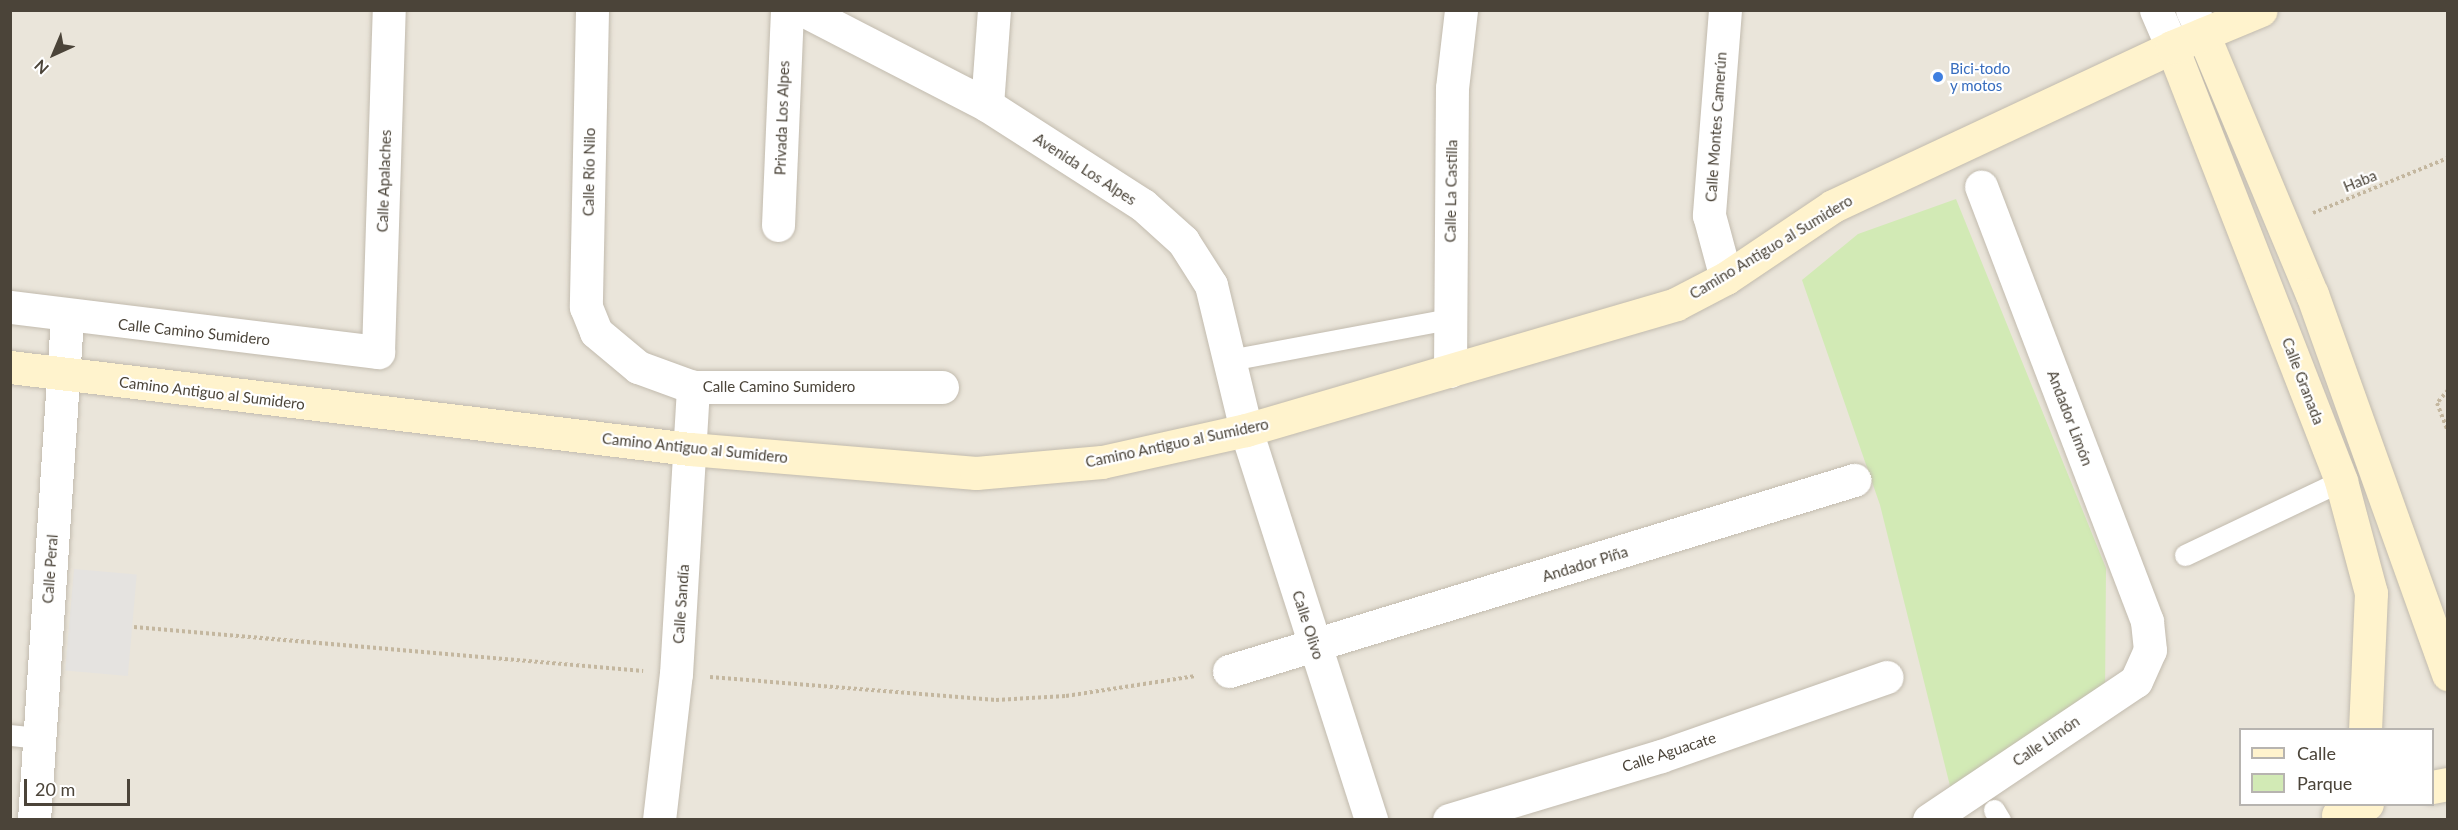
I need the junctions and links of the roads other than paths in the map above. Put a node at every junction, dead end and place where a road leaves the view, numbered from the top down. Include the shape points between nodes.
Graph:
1 (389, 10) edge
2 (787, 10) edge
3 (803, 10) edge
4 (994, 10) edge
5 (1461, 10) edge
6 (1725, 10) edge
7 (2156, 10) edge
8 (2261, 10) edge
9 (593, 11) edge
10 (2198, 22) edge
11 (2172, 46) junction
12 (987, 105) junction
13 (1981, 187) dead end
14 (778, 225) dead end
15 (1726, 278) junction
16 (2312, 294) junction
17 (10, 307) edge
18 (2275, 307) junction
19 (67, 318) junction
20 (1449, 319) junction
21 (596, 332) joint
22 (378, 352) joint
23 (1230, 360) junction
24 (10, 367) edge
25 (1450, 371) junction
26 (64, 376) junction
27 (693, 387) junction
28 (942, 387) dead end
29 (1246, 430) junction
30 (690, 449) junction
31 (1854, 480) dead end
32 (2341, 482) junction
33 (2185, 555) dead end
34 (1315, 647) junction
35 (2150, 650) joint
36 (1229, 671) dead end
37 (2448, 674) edge
38 (1887, 677) dead end
39 (2365, 728) edge
40 (25, 736) edge
41 (34, 819) edge
42 (659, 819) edge
43 (1371, 819) edge
44 (1449, 819) edge
45 (1929, 819) edge

1 - 22 street, Calle Apalaches
2 - 14 street, Privada Los Alpes
3 - 12 street, Avenida Los Alpes
4 - 12 street
5 - 20 street, Calle La Castilla via 1452,88
6 - 15 street, Calle Montes Camerún via 1709,215
7 - 11 street
8 - 10 main road, Camino Antiguo al Sumidero
9 - 21 street, Calle Río Nilo via 586,307
10 - 11 main road, Camino Antiguo al Sumidero
10 - 16 main road
11 - 15 main road, Camino Antiguo al Sumidero via 1833,206
11 - 18 main road, Calle Granada
12 - 23 street, Avenida Los Alpes via 1143,205 1183,241 1211,285
13 - 35 street, Andador Limón via 2147,621
15 - 25 main road, Camino Antiguo al Sumidero via 1677,304
16 - 18 main road
16 - 37 main road
17 - 19 street, Calle Camino Sumidero
18 - 32 main road, Calle Granada
19 - 22 street, Calle Camino Sumidero
19 - 26 street, Calle Peral
20 - 23 lane
20 - 25 street, Calle La Castilla
21 - 27 street, Calle Camino Sumidero via 638,367
23 - 29 street, Avenida Los Alpes
24 - 26 main road, Camino Antiguo al Sumidero
25 - 29 main road, Camino Antiguo al Sumidero
26 - 30 main road, Camino Antiguo al Sumidero
26 - 40 street, Calle Peral
27 - 28 street, Calle Camino Sumidero
27 - 30 street, Calle Sandía
29 - 30 main road, Camino Antiguo al Sumidero via 1102,462 976,474
29 - 34 street, Calle Olivo
30 - 42 street, Calle Sandía via 676,674
31 - 34 street, Andador Piña
32 - 33 lane
32 - 39 main road, Calle Granada via 2372,594
34 - 36 street, Andador Piña
34 - 43 street, Calle Olivo
35 - 45 street, Calle Limón via 2136,681
38 - 44 street, Calle Aguacate via 1661,756
40 - 41 street, Calle Peral

